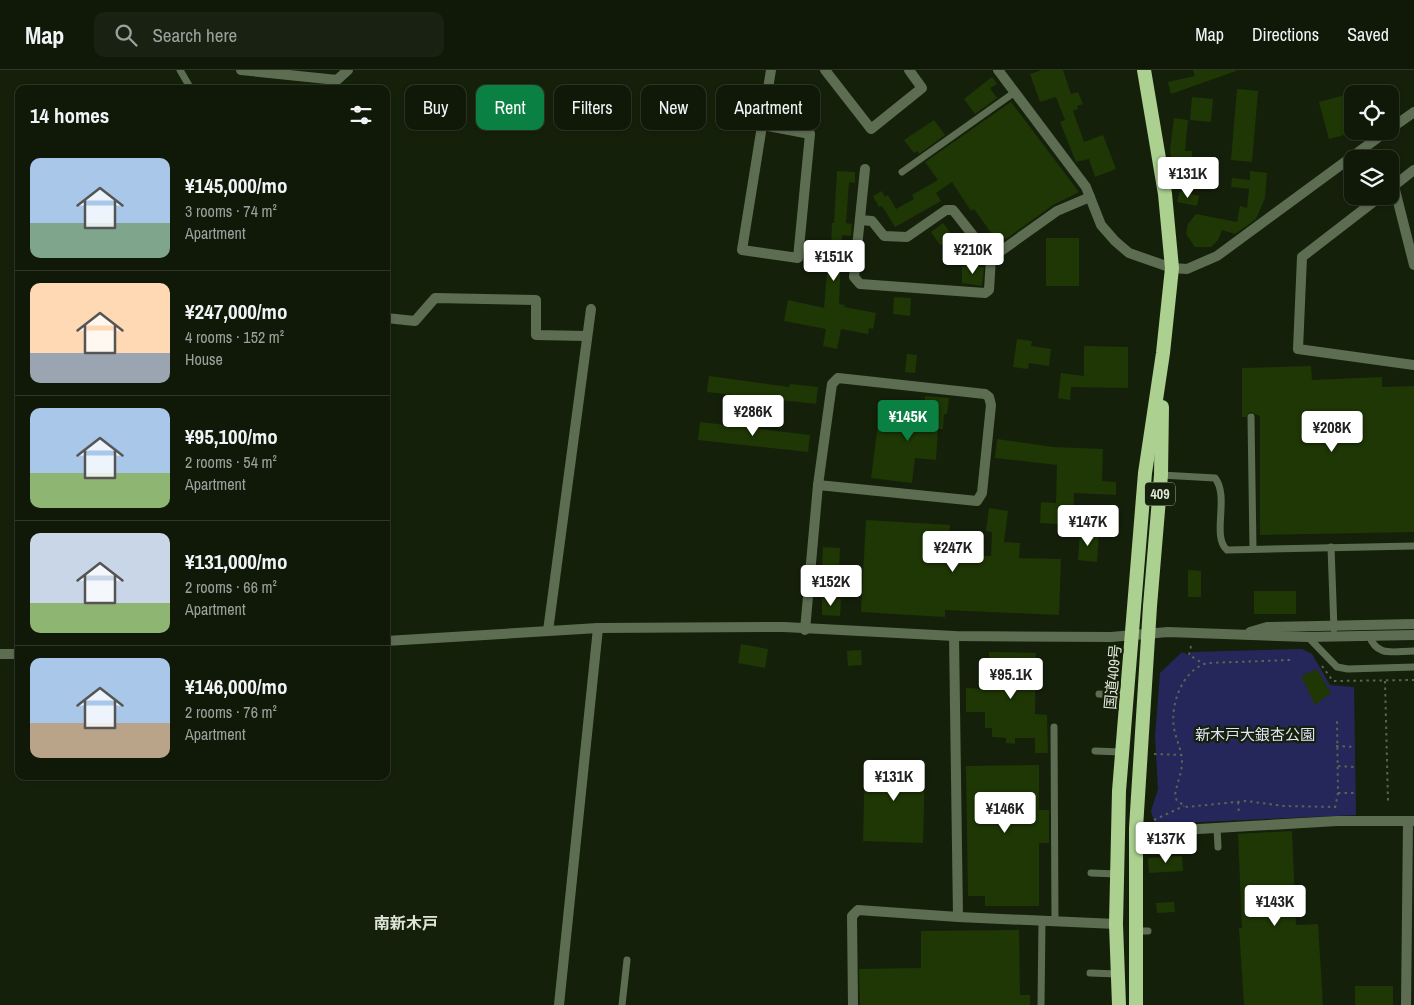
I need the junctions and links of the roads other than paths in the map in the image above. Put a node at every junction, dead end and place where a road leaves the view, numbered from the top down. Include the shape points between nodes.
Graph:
1 (180, 70) edge
2 (241, 70) edge
3 (348, 70) edge
4 (771, 70) edge
5 (825, 70) edge
6 (909, 70) edge
7 (998, 70) edge
8 (1144, 70) edge
9 (189, 85) edge
10 (769, 85) edge
11 (1015, 92) junction
12 (1414, 112) edge
13 (1399, 123) edge
14 (762, 125) joint
15 (1375, 140) edge
16 (865, 169) dead end
17 (1414, 170) edge
18 (902, 172) dead end
19 (1399, 182) edge
20 (1090, 197) junction
21 (1369, 205) edge
22 (1397, 205) edge
23 (860, 220) junction
24 (991, 258) junction
25 (1414, 265) edge
26 (1172, 268) junction
27 (590, 309) dead end
28 (390, 318) edge
29 (587, 336) junction
30 (1163, 353) junction
31 (1414, 365) edge
32 (1251, 417) dead end
33 (1162, 475) junction
34 (818, 485) junction
35 (1414, 546) edge
36 (1331, 547) junction
37 (1253, 549) junction
38 (1414, 624) edge
39 (598, 628) junction
40 (805, 630) junction
41 (1334, 630) junction
42 (548, 631) junction
43 (1148, 634) junction
44 (1244, 634) junction
45 (1369, 635) junction
46 (1414, 635) edge
47 (954, 636) junction
48 (1132, 636) junction
49 (1308, 637) junction
50 (390, 641) edge
51 (1414, 651) edge
52 (0, 654) edge
53 (15, 654) edge
54 (1414, 668) edge
55 (1099, 694) dead end
56 (1128, 696) junction
57 (1054, 727) dead end
58 (1095, 751) dead end
59 (1122, 752) junction
60 (1411, 821) edge
61 (1136, 828) junction
62 (1217, 828) junction
63 (1218, 847) dead end
64 (1092, 873) dead end
65 (1117, 874) junction
66 (1411, 890) edge
67 (958, 917) junction
68 (1042, 921) junction
69 (1055, 921) junction
70 (1116, 924) junction
71 (627, 960) dead end
72 (1090, 972) dead end
73 (1118, 974) junction
74 (559, 1005) edge
75 (622, 1005) edge
76 (853, 1005) edge
77 (1041, 1005) edge
78 (1119, 1005) edge
79 (1136, 1005) edge
80 (1406, 1005) edge

1 - 9 lane
2 - 3 street via 337,80
4 - 10 street
5 - 6 street via 871,129 922,88
7 - 11 street
8 - 26 highway, 国道409号 / 409 via 1165,194
11 - 18 lane
11 - 20 street via 1086,187
12 - 13 street
14 - 14 street via 742,250 798,258 810,134
15 - 26 street via 1217,256 1187,269
16 - 23 street
17 - 19 street
20 - 24 street via 1057,211
20 - 26 street via 1101,225 1115,242 1129,253
21 - 31 street via 1302,257 1298,349
22 - 25 street
23 - 24 street via 872,221 884,236 907,238 946,210 953,210
23 - 24 street via 854,277 860,284 985,293 989,290
26 - 30 highway, 国道409号 / 409
27 - 29 street
28 - 29 street via 414,320 435,298 536,300 536,335
29 - 42 street
30 - 33 highway, 国道409号 / 409
30 - 48 highway, 国道409号 / 409 via 1145,473
32 - 37 lane
33 - 37 lane via 1215,478 1221,491 1223,546 1227,550
33 - 43 highway, 国道409号 / 409
34 - 34 street via 832,384 838,378 989,397 991,405 982,493 976,502
34 - 40 street
35 - 36 lane
36 - 37 lane
36 - 41 lane
38 - 41 street
39 - 40 street via 784,627
39 - 42 street
39 - 74 street
40 - 47 street
41 - 44 street via 1267,627
41 - 45 street
41 - 49 street
42 - 50 street
43 - 44 street
43 - 48 street
43 - 61 highway, 国道409号 / 409
44 - 49 street
45 - 46 street
45 - 51 lane via 1374,648 1382,652
47 - 48 street
47 - 67 street
48 - 56 highway, 国道409号 / 409
49 - 54 lane via 1337,667
52 - 53 street
55 - 56 lane
56 - 59 highway, 国道409号 / 409
57 - 69 lane
58 - 59 lane
59 - 65 highway, 国道409号 / 409
60 - 62 street via 1337,820
60 - 66 street
61 - 62 street via 1147,832
61 - 79 highway, 国道409号 / 409 via 1142,931
62 - 63 lane
64 - 65 lane
65 - 70 highway, 国道409号 / 409
66 - 80 street
67 - 68 street
67 - 76 street via 854,912
68 - 69 street
68 - 77 lane
69 - 70 street
70 - 73 highway, 国道409号 / 409
71 - 75 lane
72 - 73 lane
73 - 78 highway, 国道409号 / 409

